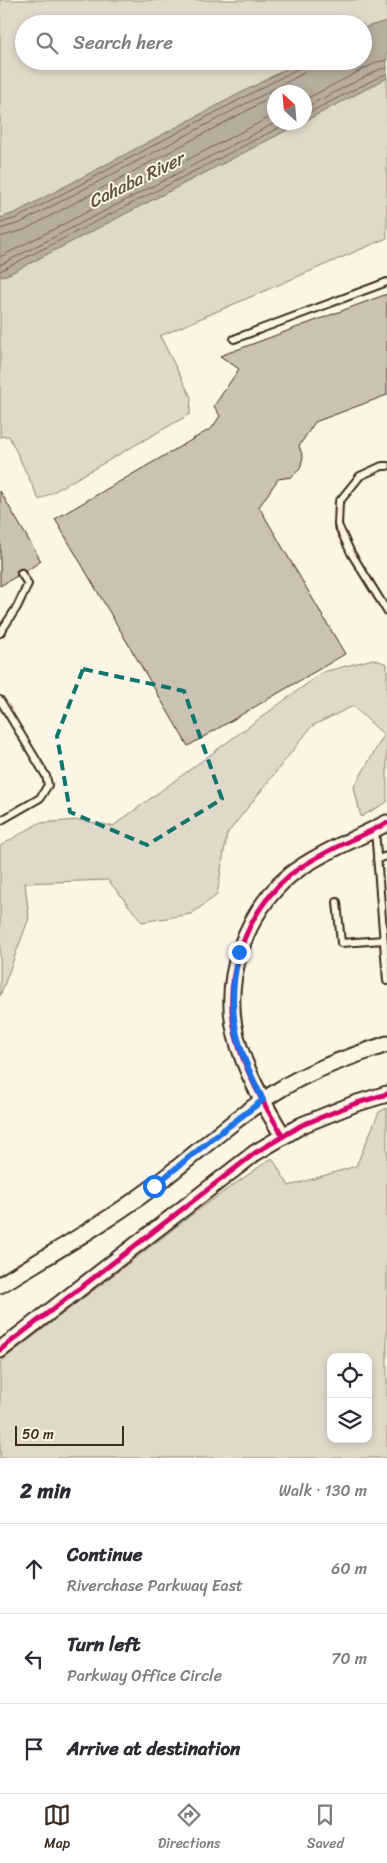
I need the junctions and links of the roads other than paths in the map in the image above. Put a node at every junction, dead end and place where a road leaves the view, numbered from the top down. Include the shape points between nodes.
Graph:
1 (387, 282) edge
2 (234, 339) dead end
3 (387, 466) edge
4 (21, 573) dead end
5 (387, 611) edge
6 (0, 633) edge
7 (0, 700) edge
8 (0, 821) edge
9 (381, 826) edge
10 (387, 856) edge
11 (377, 859) junction
12 (337, 902) dead end
13 (384, 940) junction
14 (387, 982) edge
15 (387, 1044) edge
16 (387, 1094) edge
17 (263, 1100) junction
18 (283, 1136) junction
19 (0, 1285) edge
20 (0, 1350) edge

1 - 2 lane
3 - 5 lane via 360,476 339,502 338,525 351,553
4 - 6 lane via 28,584
7 - 8 lane via 46,776 48,785 40,798
9 - 11 lane
9 - 17 street via 291,875 267,900 245,936 235,973 233,1012 236,1036 246,1067
10 - 11 lane
11 - 13 lane
12 - 13 lane via 341,943
13 - 14 lane
15 - 17 street via 321,1068
16 - 18 street via 302,1125
17 - 18 street
17 - 19 street via 120,1210
18 - 20 street via 255,1153

